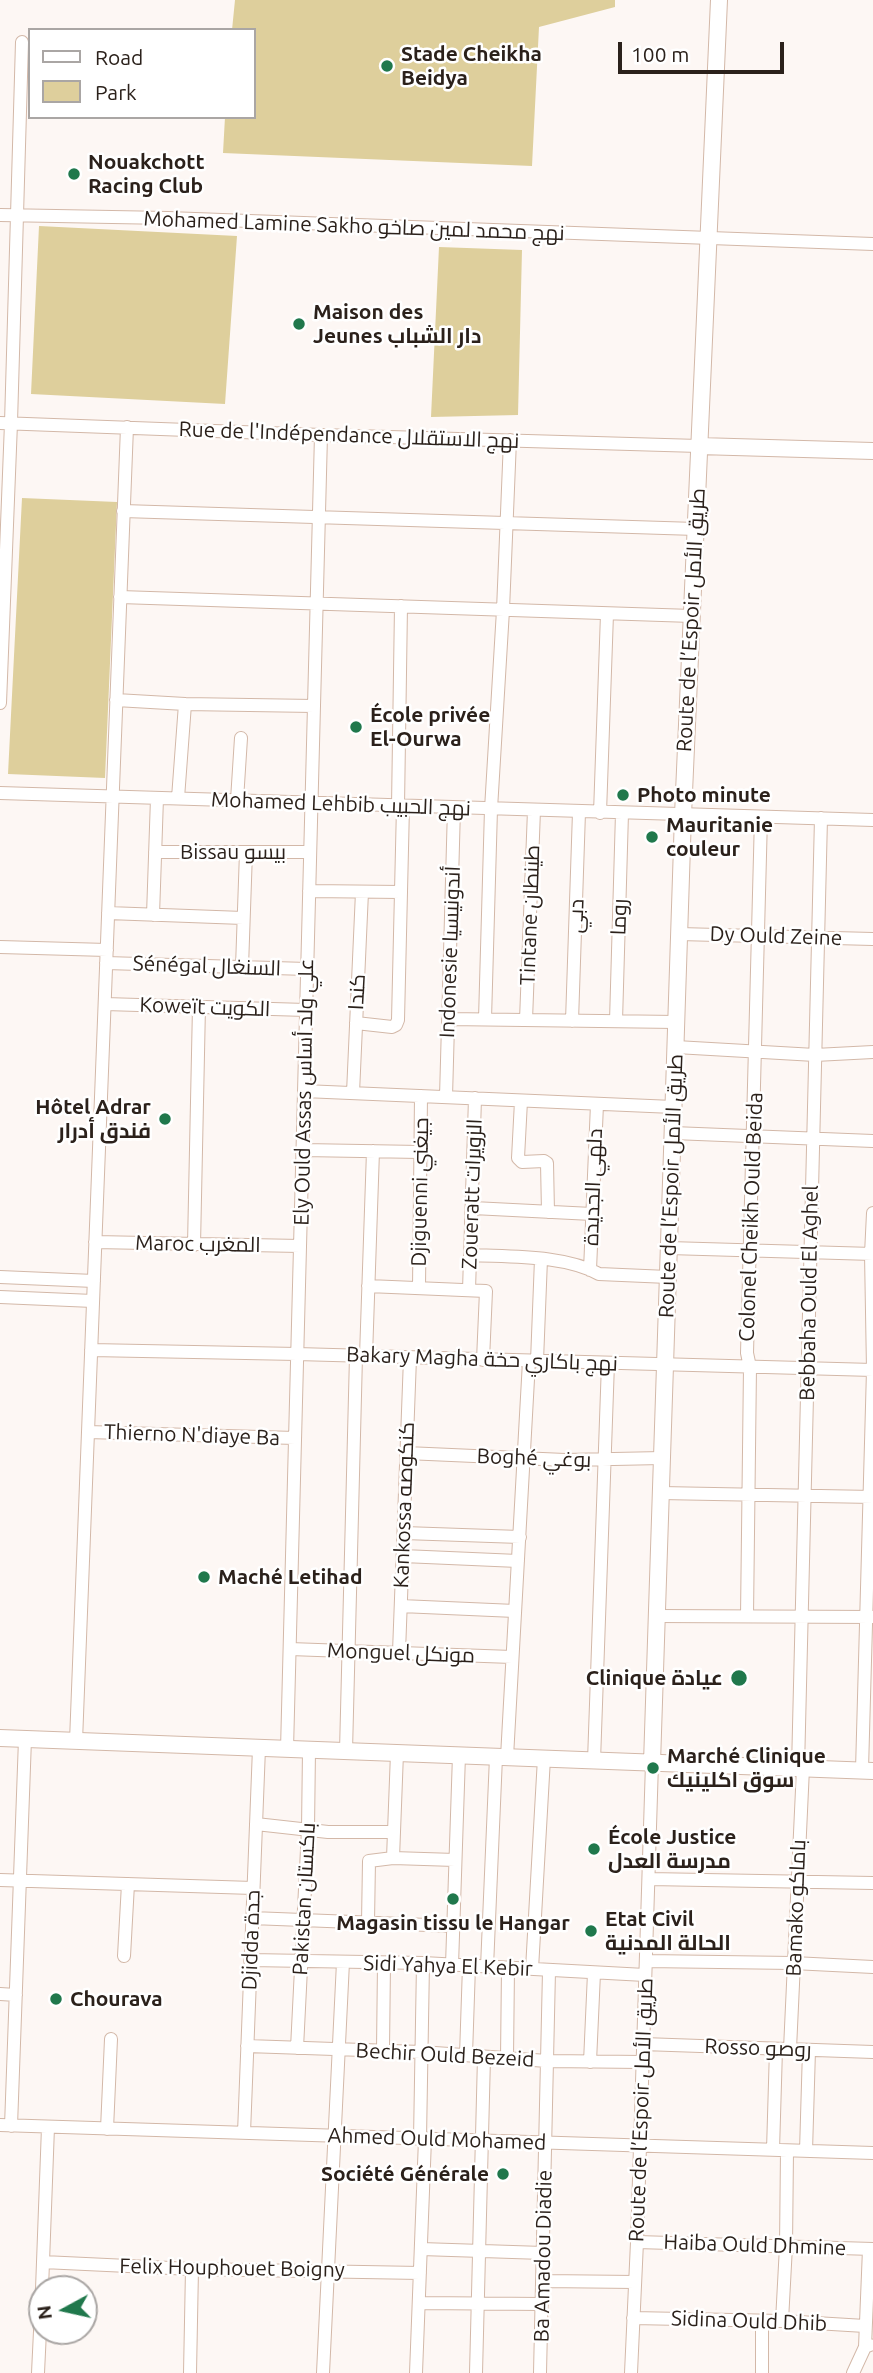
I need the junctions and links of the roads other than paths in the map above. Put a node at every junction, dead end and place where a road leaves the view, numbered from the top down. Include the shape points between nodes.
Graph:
1 (719, 0) edge
2 (22, 42) dead end
3 (0, 215) edge
4 (17, 215) junction
5 (708, 239) junction
6 (873, 244) edge
7 (6, 423) edge
8 (127, 427) junction
9 (321, 435) junction
10 (510, 440) junction
11 (699, 446) junction
12 (873, 451) edge
13 (123, 511) junction
14 (319, 518) junction
15 (506, 524) junction
16 (696, 529) junction
17 (120, 597) junction
18 (2, 598) edge
19 (317, 602) junction
20 (401, 607) junction
21 (503, 610) junction
22 (607, 614) junction
23 (692, 616) junction
24 (116, 700) junction
25 (0, 703) edge
26 (185, 704) junction
27 (314, 706) junction
28 (242, 738) dead end
29 (0, 793) edge
30 (113, 796) junction
31 (157, 798) junction
32 (178, 798) junction
33 (237, 800) junction
34 (312, 803) junction
35 (401, 806) junction
36 (454, 808) junction
37 (491, 809) junction
38 (534, 810) junction
39 (579, 812) junction
40 (600, 813) junction
41 (622, 813) junction
42 (683, 815) junction
43 (761, 817) junction
44 (821, 818) junction
45 (873, 820) edge
46 (155, 852) junction
47 (246, 852) junction
48 (310, 852) junction
49 (309, 891) junction
50 (362, 892) junction
51 (401, 892) junction
52 (108, 913) junction
53 (153, 915) junction
54 (243, 918) junction
55 (679, 934) junction
56 (759, 936) junction
57 (818, 937) junction
58 (873, 939) edge
59 (0, 947) edge
60 (106, 957) junction
61 (242, 967) junction
62 (307, 969) junction
63 (104, 1004) junction
64 (199, 1006) junction
65 (306, 1010) junction
66 (448, 1019) junction
67 (485, 1019) junction
68 (526, 1020) junction
69 (572, 1021) junction
70 (616, 1021) junction
71 (676, 1022) junction
72 (356, 1023) junction
73 (676, 1047) junction
74 (756, 1052) junction
75 (873, 1052) edge
76 (815, 1055) junction
77 (304, 1091) junction
78 (353, 1093) junction
79 (421, 1096) junction
80 (446, 1097) junction
81 (475, 1098) junction
82 (521, 1101) junction
83 (597, 1104) junction
84 (674, 1107) junction
85 (673, 1133) junction
86 (754, 1136) junction
87 (813, 1139) junction
88 (873, 1141) edge
89 (303, 1150) junction
90 (373, 1151) junction
91 (420, 1152) junction
92 (473, 1208) junction
93 (548, 1212) junction
94 (873, 1213) edge
95 (592, 1214) junction
96 (95, 1242) junction
97 (194, 1245) junction
98 (300, 1246) junction
99 (669, 1248) junction
100 (750, 1251) junction
101 (810, 1252) junction
102 (872, 1254) edge
103 (472, 1255) junction
104 (541, 1259) junction
105 (590, 1269) junction
106 (668, 1277) junction
107 (0, 1278) edge
108 (94, 1281) junction
109 (368, 1286) junction
110 (419, 1288) junction
111 (469, 1290) junction
112 (0, 1297) edge
113 (93, 1301) junction
114 (91, 1350) junction
115 (297, 1353) junction
116 (361, 1356) junction
117 (410, 1358) junction
118 (483, 1360) junction
119 (533, 1361) junction
120 (608, 1363) junction
121 (665, 1364) junction
122 (750, 1367) junction
123 (807, 1368) junction
124 (873, 1370) edge
125 (88, 1432) junction
126 (295, 1438) junction
127 (406, 1453) junction
128 (523, 1457) junction
129 (662, 1458) junction
130 (606, 1460) junction
131 (661, 1493) junction
132 (748, 1494) junction
133 (803, 1496) junction
134 (871, 1497) edge
135 (404, 1533) junction
136 (520, 1537) junction
137 (403, 1556) junction
138 (518, 1560) junction
139 (401, 1606) junction
140 (515, 1611) junction
141 (657, 1616) junction
142 (747, 1616) junction
143 (801, 1616) junction
144 (869, 1617) edge
145 (290, 1649) junction
146 (348, 1650) junction
147 (400, 1652) junction
148 (512, 1657) junction
149 (0, 1738) edge
150 (25, 1739) junction
151 (76, 1741) junction
152 (259, 1748) junction
153 (287, 1749) junction
154 (309, 1750) junction
155 (346, 1751) junction
156 (397, 1753) junction
157 (459, 1755) junction
158 (501, 1757) junction
159 (544, 1758) junction
160 (594, 1760) junction
161 (652, 1763) junction
162 (800, 1768) junction
163 (867, 1770) edge
164 (256, 1824) junction
165 (308, 1829) junction
166 (393, 1832) junction
167 (393, 1858) junction
168 (455, 1860) junction
169 (649, 1879) junction
170 (0, 1880) edge
171 (20, 1880) junction
172 (796, 1882) junction
173 (128, 1884) junction
174 (873, 1884) edge
175 (254, 1888) junction
176 (252, 1918) junction
177 (302, 1920) junction
178 (368, 1922) junction
179 (453, 1926) junction
180 (124, 1956) dead end
181 (250, 1960) junction
182 (301, 1961) junction
183 (646, 1961) junction
184 (343, 1962) junction
185 (384, 1963) junction
186 (423, 1963) junction
187 (793, 1963) junction
188 (452, 1965) junction
189 (469, 1966) junction
190 (487, 1967) junction
191 (873, 1967) edge
192 (508, 1968) junction
193 (532, 1969) junction
194 (549, 1970) junction
195 (594, 1973) junction
196 (645, 1975) junction
197 (0, 1994) edge
198 (16, 1995) junction
199 (111, 2039) dead end
200 (643, 2044) junction
201 (247, 2046) junction
202 (298, 2048) junction
203 (339, 2048) junction
204 (776, 2049) junction
205 (790, 2049) junction
206 (383, 2050) junction
207 (809, 2050) junction
208 (421, 2052) junction
209 (873, 2052) edge
210 (466, 2055) junction
211 (484, 2057) junction
212 (507, 2058) junction
213 (547, 2061) junction
214 (590, 2062) junction
215 (642, 2062) junction
216 (6, 2126) edge
217 (48, 2127) junction
218 (107, 2129) junction
219 (244, 2133) junction
220 (334, 2136) junction
221 (423, 2139) junction
222 (482, 2141) junction
223 (545, 2143) junction
224 (640, 2146) junction
225 (773, 2150) junction
226 (787, 2151) junction
227 (806, 2151) junction
228 (873, 2153) edge
229 (638, 2242) junction
230 (786, 2246) junction
231 (421, 2249) junction
232 (871, 2249) edge
233 (479, 2252) junction
234 (543, 2253) junction
235 (43, 2262) junction
236 (192, 2269) junction
237 (327, 2270) junction
238 (420, 2273) junction
239 (43, 2275) edge
240 (542, 2281) junction
241 (635, 2282) junction
242 (419, 2303) junction
243 (478, 2303) junction
244 (542, 2304) junction
245 (633, 2318) junction
246 (762, 2321) junction
247 (782, 2321) junction
248 (865, 2326) junction
249 (39, 2345) edge
250 (869, 2345) edge
251 (856, 2372) edge
252 (38, 2373) edge
253 (190, 2373) edge
254 (323, 2373) edge
255 (416, 2373) edge
256 (477, 2373) edge
257 (540, 2373) edge
258 (631, 2373) edge
259 (762, 2373) edge

1 - 5 street, Route de l’Espoir طريق الأمل
2 - 4 street
3 - 4 street, Mohamed Lamine Sakho نهج محمد لمين صاخو
4 - 5 street, Mohamed Lamine Sakho نهج محمد لمين صاخو
4 - 7 street
5 - 6 street, Mohamed Lamine Sakho نهج محمد لمين صاخو
5 - 11 street, Route de l’Espoir طريق الأمل
7 - 8 street, Rue de l'Indépendance نهج الاستقلال
7 - 18 street
8 - 9 street, Rue de l'Indépendance نهج الاستقلال
8 - 13 street
9 - 10 street, Rue de l'Indépendance نهج الاستقلال
9 - 14 street, Ely Ould Assas علي ولد أساس
10 - 11 street, Rue de l'Indépendance نهج الاستقلال
10 - 15 street
11 - 12 street
11 - 16 street, Route de l’Espoir طريق الأمل
13 - 14 street
13 - 17 street
14 - 15 street
14 - 19 street, Ely Ould Assas علي ولد أساس
15 - 16 street
15 - 21 street
16 - 23 street, Route de l’Espoir طريق الأمل
17 - 19 street
17 - 24 street
18 - 25 street
19 - 20 street
19 - 27 street, Ely Ould Assas علي ولد أساس
20 - 21 street
20 - 35 street
21 - 22 street
21 - 37 street
22 - 23 street
22 - 40 street
23 - 42 street, Route de l’Espoir طريق الأمل
24 - 26 street
24 - 30 street
26 - 27 street
26 - 32 street
27 - 34 street, Ely Ould Assas علي ولد أساس
28 - 33 street
29 - 30 street, Mohamed Lehbib نهج الحبيب
30 - 31 street, Mohamed Lehbib نهج الحبيب
30 - 52 street
31 - 32 street, Mohamed Lehbib نهج الحبيب
31 - 46 street
32 - 33 street, Mohamed Lehbib نهج الحبيب
33 - 34 street, Mohamed Lehbib نهج الحبيب
34 - 35 street, Mohamed Lehbib نهج الحبيب
34 - 48 street, Ely Ould Assas علي ولد أساس
35 - 36 street, Mohamed Lehbib نهج الحبيب
35 - 51 street
36 - 37 street, Mohamed Lehbib نهج الحبيب
36 - 66 street, Indonesie أندونيسيا
37 - 38 street, Mohamed Lehbib نهج الحبيب
37 - 67 street
38 - 39 street, Mohamed Lehbib نهج الحبيب
38 - 68 street, Tintane طينطان
39 - 40 street, Mohamed Lehbib نهج الحبيب
39 - 69 street, دبي
40 - 41 street, Mohamed Lehbib نهج الحبيب
41 - 42 street, Mohamed Lehbib نهج الحبيب
41 - 70 street, روما
42 - 43 street, Mohamed Lehbib نهج الحبيب
42 - 55 street, Route de l’Espoir طريق الأمل
43 - 44 street, Mohamed Lehbib نهج الحبيب
43 - 56 street, Colonel Cheikh Ould Beida
44 - 45 street, Mohamed Lehbib نهج الحبيب
44 - 57 street, Bebbaha Ould El Aghel
46 - 47 street, Bissau بيسو
46 - 53 street
47 - 48 street, Bissau بيسو
47 - 54 street
48 - 49 street, Ely Ould Assas علي ولد أساس
49 - 50 street
49 - 62 street, Ely Ould Assas علي ولد أساس
50 - 51 street
50 - 72 street, كندا
51 - 72 street via 396,1025
52 - 53 street
52 - 60 street
53 - 54 street
54 - 61 street
55 - 56 street, Dy Ould Zeine
55 - 71 street, Route de l’Espoir طريق الأمل
56 - 57 street, Dy Ould Zeine
56 - 74 street, Colonel Cheikh Ould Beida
57 - 58 street, Dy Ould Zeine
57 - 76 street, Bebbaha Ould El Aghel
59 - 60 street, Sénégal السنغال
60 - 61 street, Sénégal السنغال
60 - 63 street
61 - 62 street, Sénégal السنغال
62 - 65 street, Ely Ould Assas علي ولد أساس
63 - 64 street, Koweït الكويت
63 - 96 street
64 - 65 street, Koweït الكويت
64 - 97 street
65 - 77 street, Ely Ould Assas علي ولد أساس
66 - 67 street
66 - 80 street, Indonesie أندونيسيا
67 - 68 street
68 - 69 street
69 - 70 street
70 - 71 street
71 - 73 street, Route de l’Espoir طريق الأمل
72 - 78 street, كندا
73 - 74 street
73 - 84 street, Route de l’Espoir طريق الأمل
74 - 76 street
74 - 86 street, Colonel Cheikh Ould Beida
75 - 76 street
76 - 87 street, Bebbaha Ould El Aghel
77 - 78 street
77 - 89 street, Ely Ould Assas علي ولد أساس
78 - 79 street
79 - 80 street
79 - 91 street, Djiguenni جيغني
80 - 81 street
81 - 82 street
81 - 92 street, Zoueratt الزويرات
82 - 83 street
82 - 93 street via 518,1158 547,1163
83 - 84 street
83 - 95 street, دلهي الجديدة
84 - 85 street, Route de l’Espoir طريق الأمل
85 - 86 street
85 - 99 street, Route de l’Espoir طريق الأمل
86 - 87 street
86 - 100 street, Colonel Cheikh Ould Beida
87 - 88 street
87 - 101 street, Bebbaha Ould El Aghel
89 - 90 street
89 - 98 street, Ely Ould Assas علي ولد أساس
90 - 91 street
90 - 109 street
91 - 110 street, Djiguenni جيغني
92 - 93 street
92 - 103 street, Zoueratt الزويرات
93 - 95 street
94 - 102 street
95 - 105 street, دلهي الجديدة
96 - 97 street, Maroc المغرب
96 - 108 street
97 - 98 street, Maroc المغرب
98 - 115 street, Ely Ould Assas علي ولد أساس
99 - 100 street
99 - 106 street, Route de l’Espoir طريق الأمل
100 - 101 street
100 - 122 street, Colonel Cheikh Ould Beida
101 - 102 street
101 - 123 street, Bebbaha Ould El Aghel
102 - 124 street
103 - 104 street
103 - 111 street, Zoueratt الزويرات
104 - 105 street
104 - 119 street
105 - 106 street via 599,1274
106 - 121 street, Route de l’Espoir طريق الأمل
107 - 108 street
108 - 113 street
109 - 110 street
109 - 116 street
110 - 111 street
111 - 118 street via 486,1291
112 - 113 street
113 - 114 street
114 - 115 street, Bakary Magha نهج باكاري حخة
114 - 125 street
115 - 116 street, Bakary Magha نهج باكاري حخة
115 - 126 street, Ely Ould Assas علي ولد أساس
116 - 117 street, Bakary Magha نهج باكاري حخة
116 - 146 street
117 - 118 street, Bakary Magha نهج باكاري حخة
117 - 127 street, Kankossa كنكوصه
118 - 119 street, Bakary Magha نهج باكاري حخة
119 - 120 street, Bakary Magha نهج باكاري حخة
119 - 128 street
120 - 121 street, Bakary Magha نهج باكاري حخة
120 - 130 street
121 - 122 street, Bakary Magha نهج باكاري حخة
121 - 129 street, Route de l’Espoir طريق الأمل
122 - 123 street, Bakary Magha نهج باكاري حخة
122 - 132 street, Colonel Cheikh Ould Beida
123 - 124 street, Bakary Magha نهج باكاري حخة
123 - 133 street, Bebbaha Ould El Aghel
124 - 134 street
125 - 126 street, Thierno N'diaye Ba
125 - 151 street
126 - 145 street, Ely Ould Assas علي ولد أساس
127 - 128 street, Boghé بوغي
127 - 135 street, Kankossa كنكوصه
128 - 130 street, Boghé بوغي
128 - 136 street
129 - 130 street, Boghé بوغي
129 - 131 street, Route de l’Espoir طريق الأمل
130 - 160 street
131 - 132 street
131 - 141 street, Route de l’Espoir طريق الأمل
132 - 133 street
132 - 142 street, Colonel Cheikh Ould Beida
133 - 134 street
133 - 143 street, Bebbaha Ould El Aghel
134 - 144 street
135 - 136 street
135 - 137 street, Kankossa كنكوصه
136 - 138 street
137 - 138 street
137 - 139 street, Kankossa كنكوصه
138 - 140 street
139 - 140 street
139 - 147 street, Kankossa كنكوصه
140 - 148 street
141 - 142 street
141 - 161 street, Route de l’Espoir طريق الأمل
142 - 143 street
143 - 144 street
143 - 162 street, Bebbaha Ould El Aghel
144 - 163 street
145 - 146 street, Monguel مونكل
145 - 153 street, Ely Ould Assas علي ولد أساس
146 - 147 street, Monguel مونكل
146 - 155 street
147 - 148 street, Monguel مونكل
148 - 158 street
149 - 150 street
150 - 151 street
150 - 171 street
151 - 152 street
152 - 153 street
152 - 164 street, Djidda جدة
153 - 154 street
154 - 155 street
154 - 165 street, Pakistan باكستان
155 - 156 street
156 - 157 street
156 - 166 street
157 - 158 street
157 - 168 street
158 - 159 street
158 - 190 street
159 - 160 street
159 - 193 street
160 - 161 street
161 - 162 street
161 - 169 street, Route de l’Espoir طريق الأمل
162 - 163 street
162 - 172 street, Bamako باماكو
164 - 165 street
164 - 175 street, Djidda جدة
165 - 166 street
165 - 177 street, Pakistan باكستان
166 - 167 street
167 - 168 street
167 - 178 street via 369,1861
168 - 179 street
169 - 172 street
169 - 183 street, Route de l’Espoir طريق الأمل
170 - 171 street
171 - 173 street
171 - 198 street
172 - 174 street
172 - 187 street, Bamako باماكو
173 - 175 street
173 - 180 street
175 - 176 street, Djidda جدة
176 - 177 street
176 - 181 street, Djidda جدة
177 - 178 street
177 - 182 street, Pakistan باكستان
178 - 179 street
179 - 188 street
181 - 182 street, Sidi Yahya El Kebir
181 - 201 street, Djidda جدة
182 - 184 street, Sidi Yahya El Kebir
182 - 202 street, Pakistan باكستان
183 - 187 street
183 - 196 street, Route de l’Espoir طريق الأمل
184 - 185 street, Sidi Yahya El Kebir
184 - 203 street
185 - 186 street, Sidi Yahya El Kebir
185 - 206 street
186 - 188 street, Sidi Yahya El Kebir
186 - 208 street
187 - 191 street
187 - 205 street, Bamako باماكو
188 - 189 street, Sidi Yahya El Kebir
189 - 190 street, Sidi Yahya El Kebir
189 - 210 street
190 - 192 street, Sidi Yahya El Kebir
192 - 193 street, Sidi Yahya El Kebir
192 - 212 street
193 - 194 street, Sidi Yahya El Kebir
194 - 195 street, Sidi Yahya El Kebir
194 - 213 street, Ba Amadou Diadie
195 - 196 street, Sidi Yahya El Kebir
195 - 214 street
196 - 200 street, Route de l’Espoir طريق الأمل
197 - 198 street
198 - 216 street
199 - 218 street
200 - 204 street, Rosso روصو
200 - 215 street, Route de l’Espoir طريق الأمل
201 - 202 street, Bechir Ould Bezeid
201 - 219 street, Djidda جدة
202 - 203 street, Bechir Ould Bezeid
203 - 206 street, Bechir Ould Bezeid
203 - 220 street
204 - 205 street, Rosso روصو
204 - 225 street
205 - 207 street, Rosso روصو
206 - 208 street, Bechir Ould Bezeid
207 - 209 street, Rosso روصو
207 - 227 street
208 - 210 street, Bechir Ould Bezeid
208 - 221 street
210 - 211 street, Bechir Ould Bezeid
211 - 212 street, Bechir Ould Bezeid
211 - 222 street
212 - 213 street, Bechir Ould Bezeid
213 - 214 street, Bechir Ould Bezeid
213 - 223 street, Ba Amadou Diadie
214 - 215 street, Bechir Ould Bezeid
215 - 224 street, Route de l’Espoir طريق الأمل
216 - 217 street, Ahmed Ould Mohamed
217 - 218 street, Ahmed Ould Mohamed
217 - 235 street
218 - 219 street, Ahmed Ould Mohamed
219 - 220 street, Ahmed Ould Mohamed
220 - 221 street, Ahmed Ould Mohamed
220 - 237 street
221 - 222 street, Ahmed Ould Mohamed
221 - 231 street
222 - 223 street, Ahmed Ould Mohamed
222 - 233 street
223 - 224 street, Ahmed Ould Mohamed
223 - 234 street, Ba Amadou Diadie
224 - 225 street, Ahmed Ould Mohamed
224 - 229 street, Route de l’Espoir طريق الأمل
225 - 226 street, Ahmed Ould Mohamed
226 - 227 street, Ahmed Ould Mohamed
226 - 230 street
227 - 228 street, Ahmed Ould Mohamed
229 - 230 street, Haiba Ould Dhmine
229 - 241 street, Route de l’Espoir طريق الأمل
230 - 232 street, Haiba Ould Dhmine
230 - 247 street
231 - 233 street
231 - 238 street
232 - 248 street
233 - 234 street
233 - 243 street
234 - 240 street, Ba Amadou Diadie
235 - 236 street, Felix Houphouet Boigny
235 - 239 street
236 - 237 street, Felix Houphouet Boigny
236 - 253 street
237 - 238 street, Felix Houphouet Boigny
237 - 254 street
238 - 242 street
240 - 241 street
240 - 244 street, Ba Amadou Diadie
241 - 245 street, Route de l’Espoir طريق الأمل
242 - 243 street
242 - 255 street
243 - 244 street
243 - 256 street
244 - 257 street, Ba Amadou Diadie
245 - 246 street, Sidina Ould Dhib
245 - 258 street, Route de l’Espoir طريق الأمل
246 - 247 street, Sidina Ould Dhib
246 - 259 street
247 - 248 street, Sidina Ould Dhib
248 - 250 street
249 - 252 street
250 - 251 street

